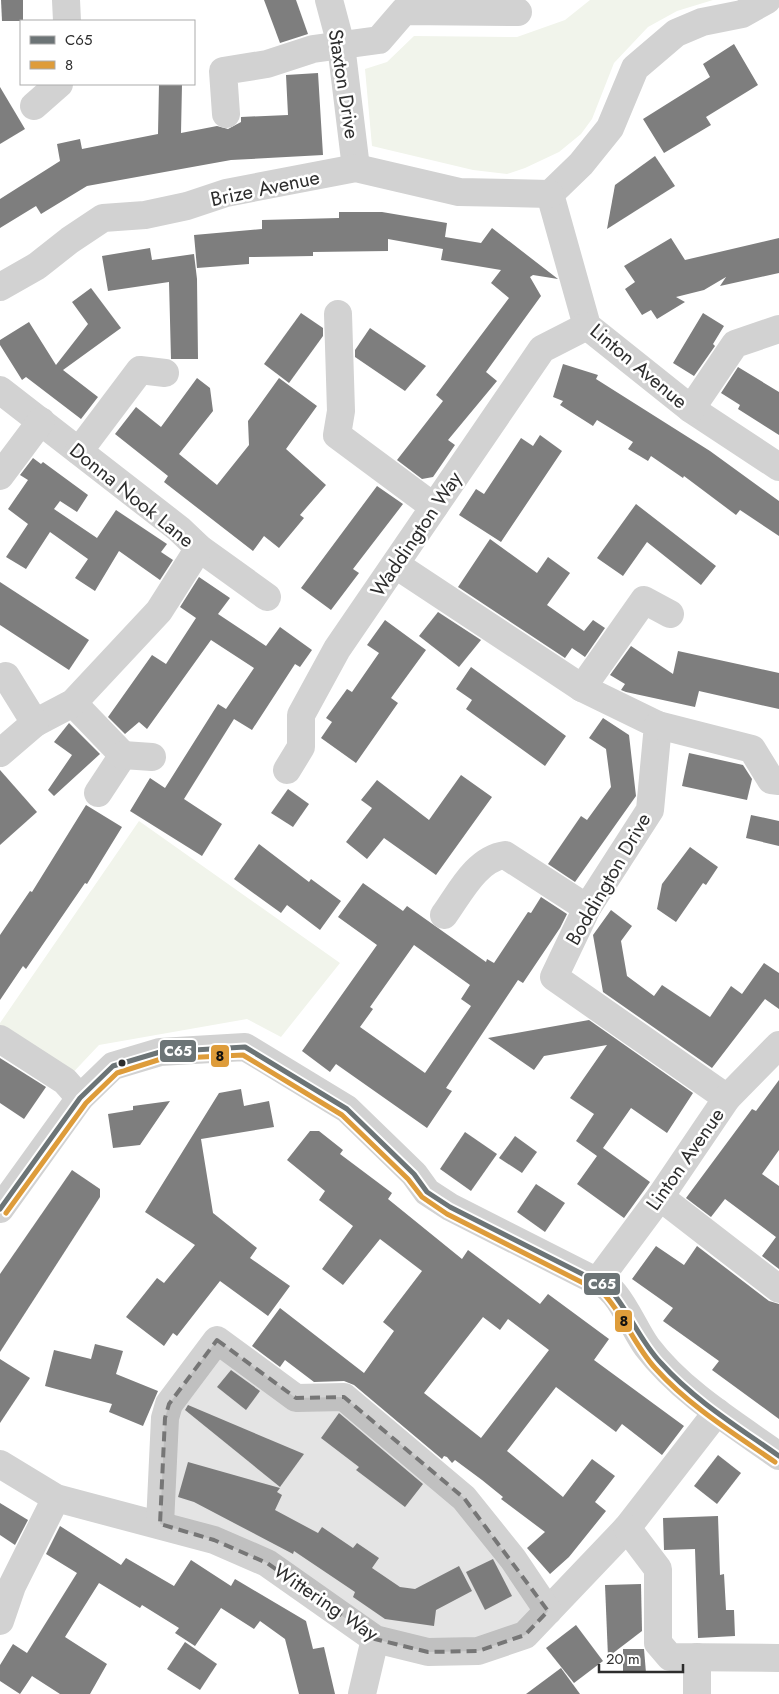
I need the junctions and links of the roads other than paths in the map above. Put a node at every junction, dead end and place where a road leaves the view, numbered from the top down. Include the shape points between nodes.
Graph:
1 (66, 0) edge
2 (329, 0) edge
3 (767, 0) edge
4 (518, 12) dead end
5 (67, 20) edge
6 (341, 45) junction
7 (58, 85) edge
8 (34, 106) dead end
9 (226, 114) dead end
10 (356, 168) junction
11 (550, 194) junction
12 (0, 287) edge
13 (338, 314) dead end
14 (587, 326) junction
15 (779, 329) edge
16 (165, 373) dead end
17 (0, 390) edge
18 (691, 409) junction
19 (41, 421) junction
20 (79, 451) junction
21 (779, 467) edge
22 (0, 476) edge
23 (434, 507) junction
24 (198, 548) junction
25 (396, 565) junction
26 (267, 597) dead end
27 (670, 614) dead end
28 (6, 676) dead end
29 (582, 688) junction
30 (74, 703) junction
31 (35, 723) junction
32 (658, 725) junction
33 (0, 753) edge
34 (123, 755) junction
35 (152, 757) dead end
36 (287, 770) dead end
37 (779, 782) edge
38 (98, 793) dead end
39 (587, 908) junction
40 (444, 915) dead end
41 (0, 1039) edge
42 (779, 1045) edge
43 (80, 1098) junction
44 (727, 1098) junction
45 (660, 1196) junction
46 (0, 1209) edge
47 (599, 1279) junction
48 (779, 1289) edge
49 (716, 1412) junction
50 (779, 1456) edge
51 (0, 1464) edge
52 (56, 1498) junction
53 (160, 1524) junction
54 (626, 1528) junction
55 (548, 1611) junction
56 (0, 1620) edge
57 (375, 1639) junction
58 (697, 1658) junction
59 (779, 1658) edge
60 (362, 1694) edge
61 (697, 1694) edge

1 - 5 street
2 - 6 street, Staxton Drive
3 - 11 street via 742,14 702,22 676,33 635,68 610,128 581,164
4 - 6 street via 404,11 379,40
6 - 9 street via 313,49 267,64 223,71
6 - 10 street, Staxton Drive
7 - 8 street
10 - 11 street, Brize Avenue via 459,192
10 - 12 street, Brize Avenue via 226,193 145,215 103,218 37,266
11 - 14 street, Linton Avenue
13 - 23 street via 341,411 337,435
14 - 18 street, Linton Avenue
14 - 23 street, Waddington Way via 542,349
15 - 18 street via 735,344
16 - 20 street via 140,370
17 - 19 street, Donna Nook Lane
18 - 21 street, Linton Avenue
19 - 20 street, Donna Nook Lane
19 - 22 street
20 - 24 street, Donna Nook Lane via 179,529
23 - 25 street, Waddington Way
24 - 26 street, Donna Nook Lane
24 - 30 street via 159,611
25 - 29 street
25 - 36 street, Waddington Way via 337,649 301,715 301,746
27 - 29 street via 644,600
28 - 31 street
29 - 32 street
30 - 31 street
30 - 34 street
31 - 33 street
32 - 37 street via 752,748 771,780
32 - 39 street, Boddington Drive via 650,810
34 - 35 street
34 - 38 street
39 - 40 street via 505,855 480,866
39 - 44 street, Boddington Drive via 554,977
41 - 43 street via 65,1082
42 - 44 street, Linton Avenue
43 - 46 street
43 - 47 street via 113,1066 160,1052 245,1047 347,1109 414,1174 427,1192 450,1208 588,1277
44 - 45 street, Linton Avenue
45 - 47 street, Linton Avenue
45 - 48 street
47 - 49 street via 622,1305 660,1362
49 - 50 street
49 - 54 street, Wittering Way
51 - 52 street, Wittering Way
52 - 53 street, Wittering Way
52 - 56 street via 12,1586
53 - 55 street via 164,1418 169,1404 217,1340 296,1398 344,1397 464,1498 513,1559
53 - 57 street, Wittering Way via 214,1540 267,1563
54 - 55 street, Wittering Way
54 - 58 street via 658,1569 658,1643 670,1657
55 - 57 street, Wittering Way via 525,1635 478,1651 428,1652
57 - 60 street
58 - 59 street
58 - 61 street

